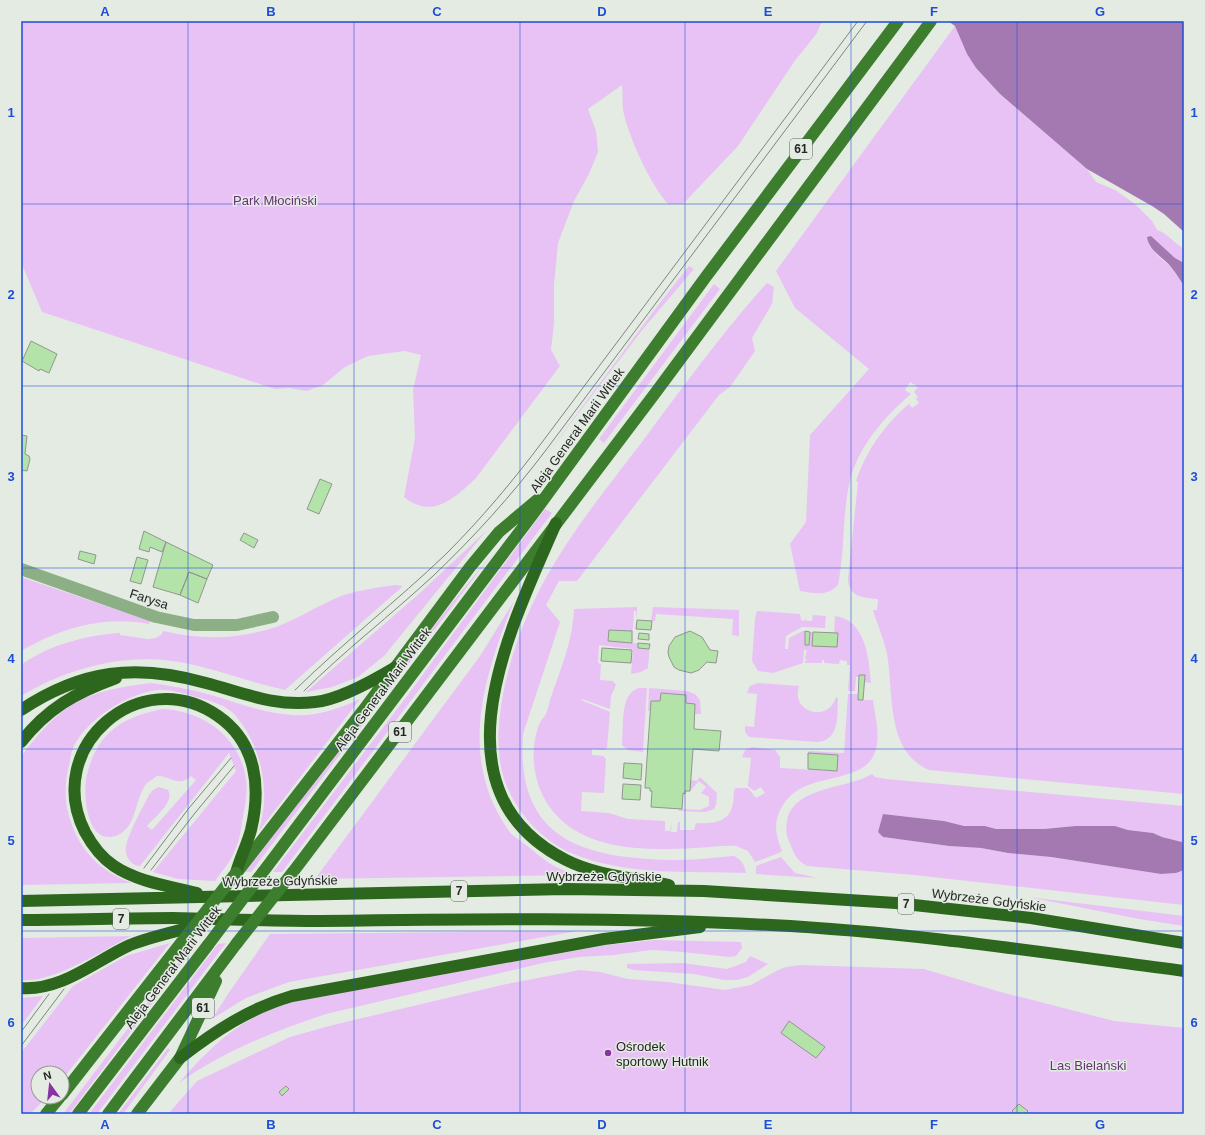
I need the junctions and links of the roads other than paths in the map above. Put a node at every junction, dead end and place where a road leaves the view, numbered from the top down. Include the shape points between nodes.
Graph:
1 (898, 21) edge
2 (930, 21) edge
3 (549, 491) junction
4 (556, 524) junction
5 (21, 569) edge
6 (273, 617) dead end
7 (396, 667) junction
8 (145, 673) junction
9 (21, 710) edge
10 (21, 742) edge
11 (236, 873) junction
12 (704, 891) junction
13 (214, 897) junction
14 (21, 901) edge
15 (21, 920) edge
16 (221, 920) junction
17 (740, 923) junction
18 (1184, 943) edge
19 (225, 959) junction
20 (1184, 971) edge
21 (21, 988) edge
22 (180, 1058) junction
23 (70, 1085) edge
24 (54, 1105) edge
25 (46, 1114) edge
26 (78, 1114) edge
27 (108, 1114) edge
28 (137, 1114) edge

1 - 3 main road, Aleja Generał Marii Wittek / 61
2 - 4 main road, 61
3 - 7 main road, 61 via 490,542
3 - 26 main road, Aleja Generał Marii Wittek, bridge
4 - 12 highway via 517,617 492,702 489,749 497,787 511,814 524,830 544,847 567,861 600,872
4 - 19 main road, 61, bridge
5 - 6 street, Farysa via 156,617 194,625 236,625
7 - 8 highway via 331,698 317,702 289,703 270,702 177,676
7 - 11 main road, 61
8 - 9 highway via 115,672 90,677 45,695
8 - 10 highway via 117,678 74,695 48,713
11 - 13 highway via 251,831 256,795 251,760 240,739 224,720 203,707 180,700 149,700 131,706 112,717 84,749 76,776 78,816 88,838 109,862 134,877
11 - 23 main road, 61, bridge
12 - 13 highway, Wybrzeże Gdyńskie / 7 via 566,889
12 - 18 highway, Wybrzeże Gdyńskie / 7 via 896,903 1031,918
13 - 14 highway, Wybrzeże Gdyńskie / 7
15 - 16 highway, 7
16 - 17 highway, 7 via 603,919
16 - 21 highway via 129,946 86,970 52,984
17 - 20 highway, 7 via 873,932
17 - 22 highway via 632,934 292,996 245,1013
19 - 22 main road, 61
19 - 27 main road
22 - 28 main road, 61
24 - 25 main road, 61

